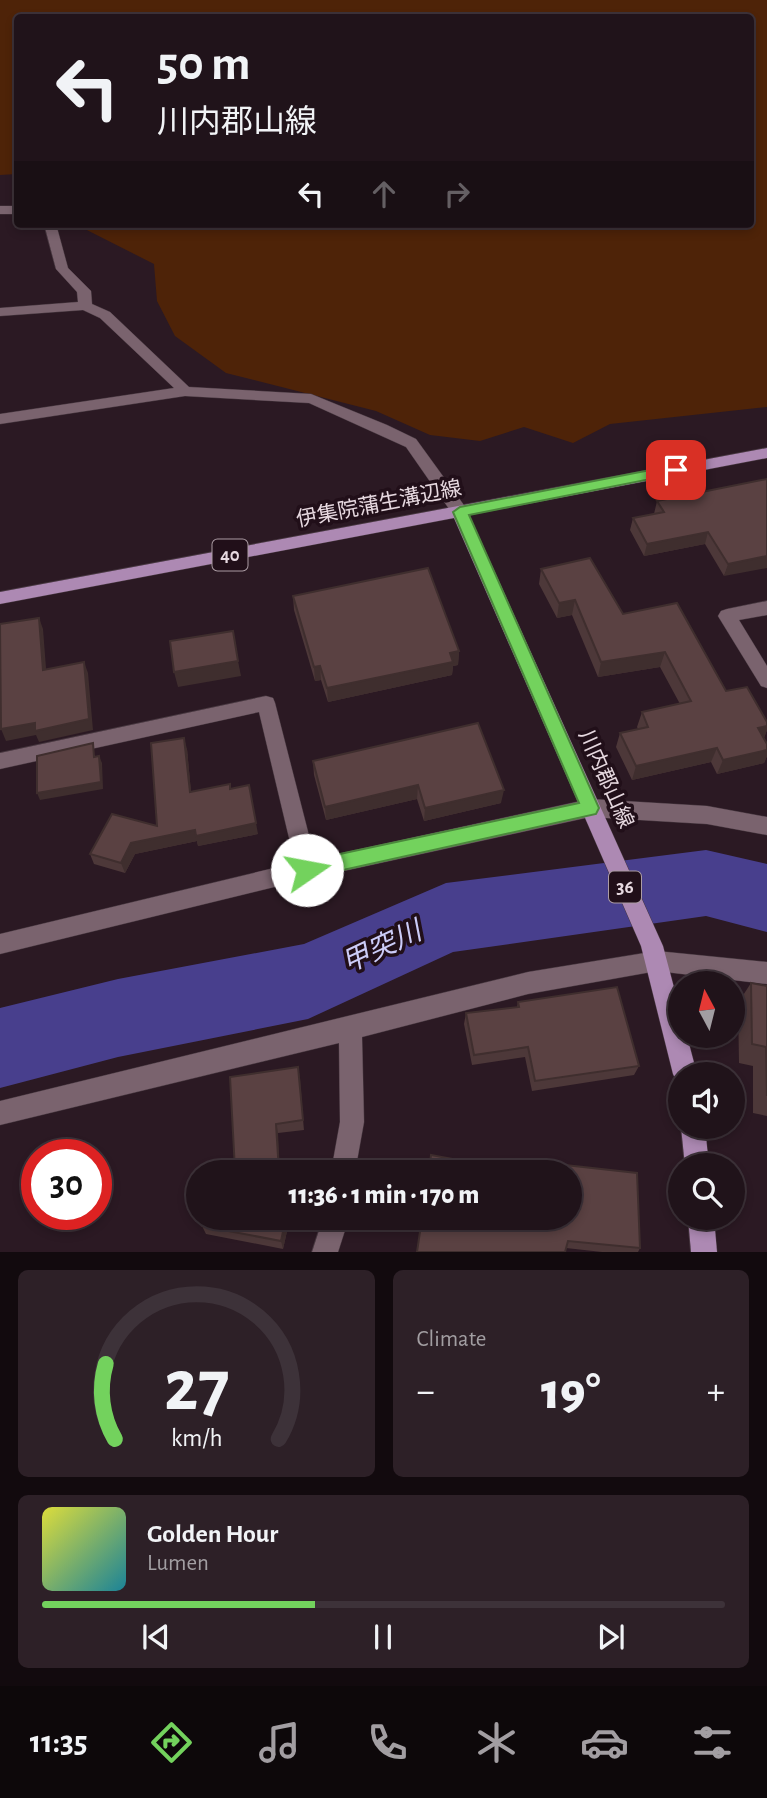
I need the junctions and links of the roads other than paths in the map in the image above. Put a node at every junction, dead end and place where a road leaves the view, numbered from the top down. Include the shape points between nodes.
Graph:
1 (51, 228) edge
2 (85, 306) junction
3 (0, 312) edge
4 (185, 391) junction
5 (0, 419) edge
6 (767, 453) edge
7 (460, 512) junction
8 (0, 598) edge
9 (767, 608) edge
10 (767, 681) edge
11 (0, 761) edge
12 (590, 808) junction
13 (767, 826) edge
14 (307, 870) junction
15 (0, 944) edge
16 (654, 954) junction
17 (767, 973) edge
18 (350, 1029) junction
19 (682, 1062) edge
20 (0, 1113) edge
21 (345, 1160) edge
22 (332, 1230) edge
23 (702, 1230) edge
24 (326, 1252) edge
25 (704, 1252) edge

1 - 2 street via 62,269 84,291
2 - 3 street
2 - 4 street via 105,315
4 - 5 street
4 - 7 street via 311,399 382,428 411,443
6 - 7 main road, 伊集院蒲生溝辺線 / 40
7 - 8 main road, 伊集院蒲生溝辺線 / 40
7 - 12 main road, 川内郡山線 / 36
9 - 10 street via 727,616
11 - 14 street via 266,704
12 - 13 street via 707,815
12 - 14 street
12 - 16 main road, 川内郡山線 / 36
14 - 15 street
16 - 17 street
16 - 18 street
16 - 19 main road, 川内郡山線 / 36
18 - 20 street
18 - 21 street via 352,1122
22 - 24 street
23 - 25 main road

